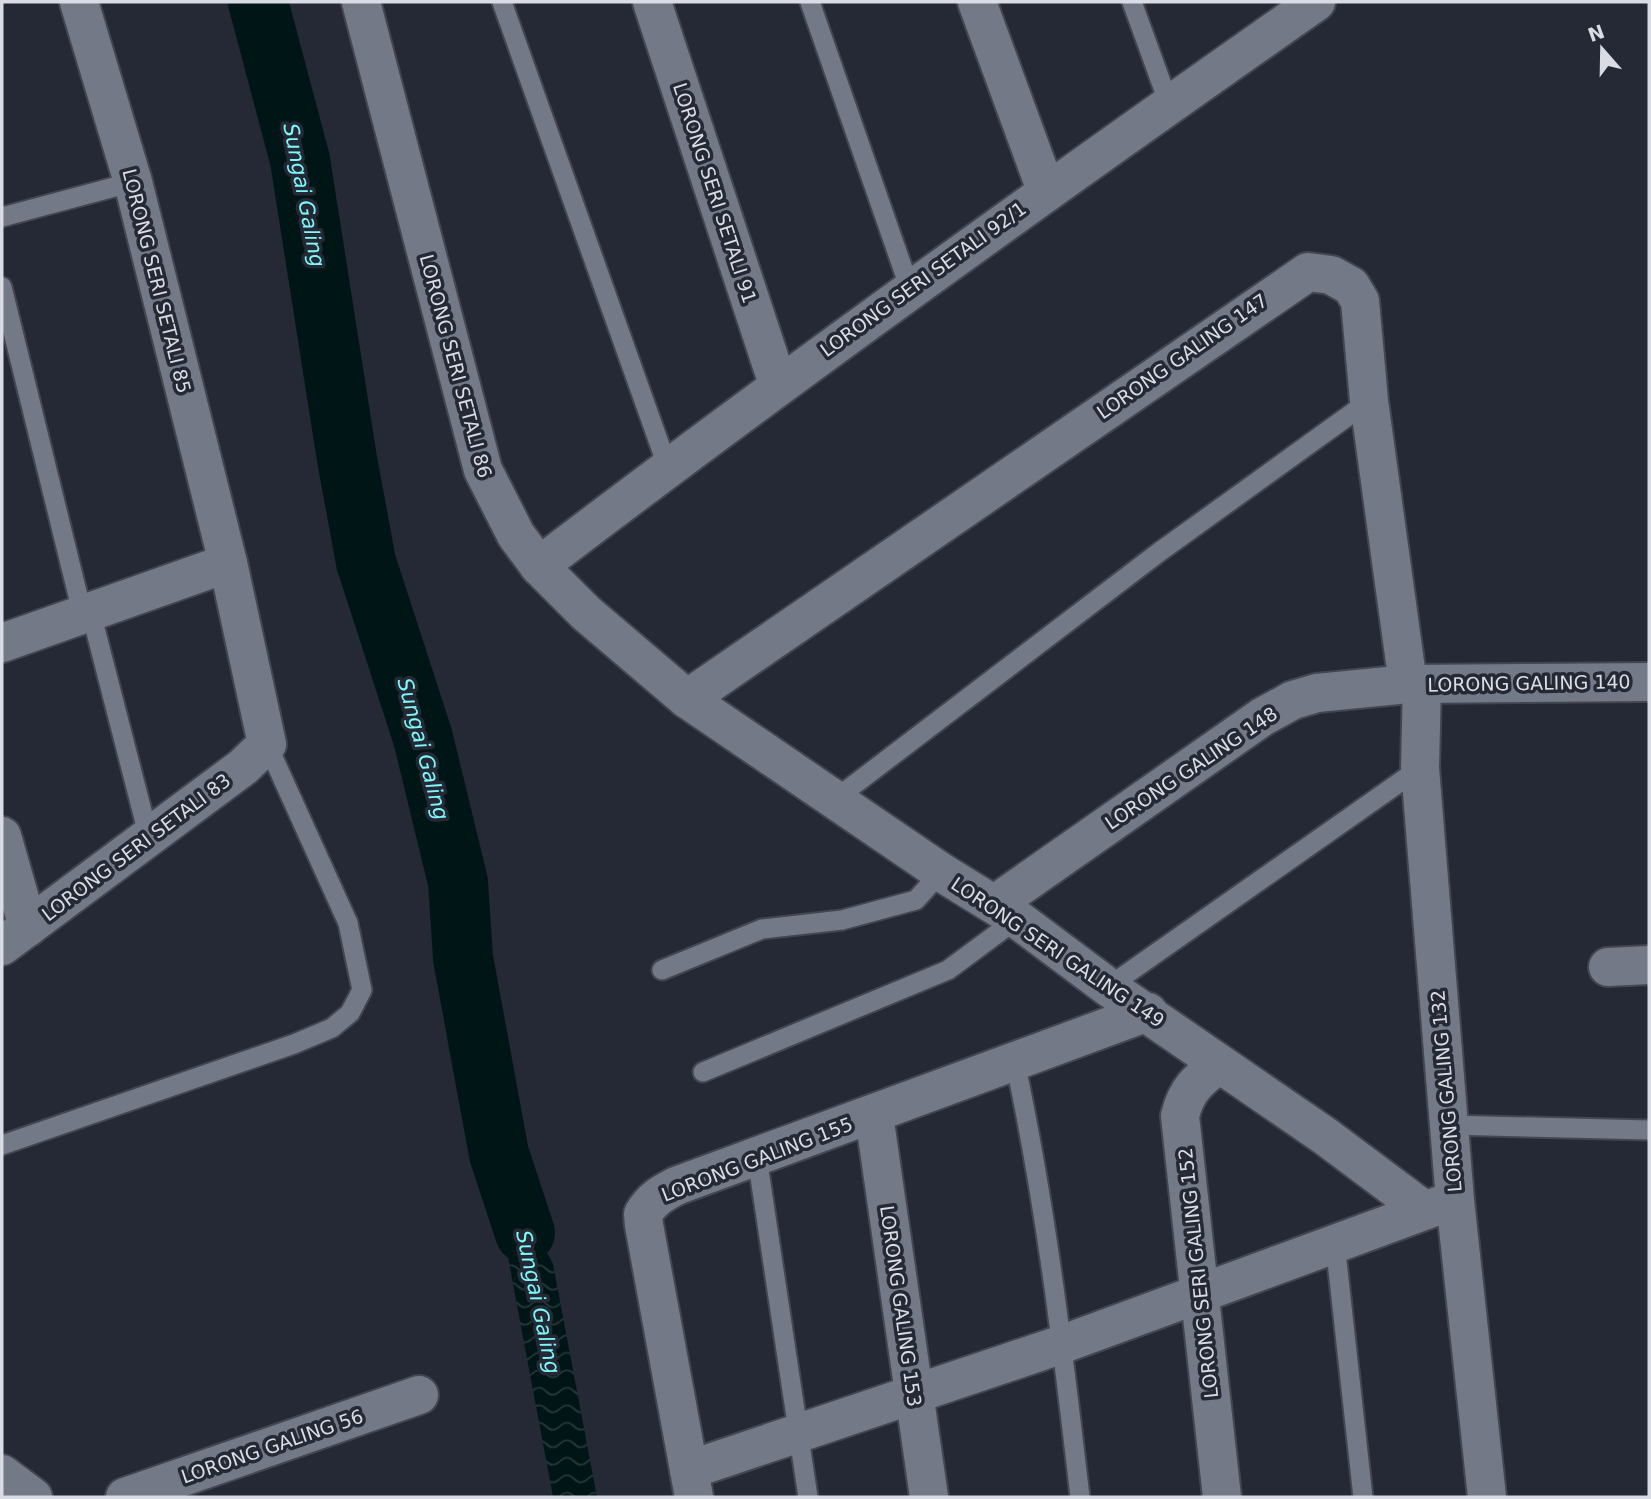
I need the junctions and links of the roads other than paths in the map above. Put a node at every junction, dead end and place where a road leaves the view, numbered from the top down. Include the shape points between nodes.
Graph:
1 (79, 2) edge
2 (361, 2) edge
3 (502, 2) edge
4 (652, 2) edge
5 (810, 2) edge
6 (977, 2) edge
7 (1132, 2) edge
8 (1316, 2) edge
9 (1170, 104) junction
10 (132, 182) junction
11 (1046, 190) junction
12 (2, 216) edge
13 (2, 287) edge
14 (910, 289) junction
15 (778, 384) junction
16 (1369, 401) junction
17 (668, 468) junction
18 (228, 563) junction
19 (539, 566) junction
20 (86, 611) junction
21 (2, 643) edge
22 (1649, 682) edge
23 (1415, 684) junction
24 (687, 699) junction
25 (267, 744) junction
26 (1420, 768) junction
27 (834, 800) junction
28 (2, 836) edge
29 (149, 838) junction
30 (941, 872) junction
31 (1006, 912) junction
32 (15, 936) edge
33 (1649, 965) edge
34 (1608, 967) dead end
35 (662, 970) dead end
36 (1108, 987) junction
37 (1147, 1012) junction
38 (1015, 1062) junction
39 (1219, 1064) junction
40 (703, 1072) dead end
41 (874, 1115) junction
42 (1449, 1125) junction
43 (1649, 1130) edge
44 (2, 1145) edge
45 (757, 1157) junction
46 (1440, 1205) junction
47 (1335, 1243) junction
48 (1202, 1294) junction
49 (1063, 1344) junction
50 (419, 1395) dead end
51 (913, 1396) junction
52 (797, 1433) junction
53 (2, 1474) edge
54 (692, 1484) edge
55 (33, 1497) edge
56 (125, 1497) edge
57 (808, 1497) edge
58 (929, 1497) edge
59 (1080, 1497) edge
60 (1222, 1497) edge
61 (1363, 1497) edge
62 (1487, 1497) edge

1 - 10 street, LORONG SERI SETALI 85
2 - 19 street, LORONG SERI SETALI 86 via 483,470 509,524
3 - 17 lane
4 - 15 street, LORONG SERI SETALI 91
5 - 14 lane
6 - 11 street
7 - 9 lane
8 - 9 street, LORONG SERI SETALI 92/1
9 - 11 street, LORONG SERI SETALI 92/1
10 - 12 lane
10 - 18 street, LORONG SERI SETALI 85
11 - 14 street, LORONG SERI SETALI 92/1
13 - 20 lane
14 - 15 street, LORONG SERI SETALI 92/1
15 - 17 street, LORONG SERI SETALI 92/1
16 - 23 street, LORONG GALING 147
16 - 24 street, LORONG GALING 147 via 1360,301 1351,286 1331,275 1308,272
16 - 27 lane via 1158,553
17 - 19 street, LORONG SERI SETALI 92/1
18 - 20 street
18 - 25 street, LORONG SERI SETALI 85
19 - 24 street, LORONG SERI SETALI 86 via 586,613
20 - 21 street
20 - 29 lane
22 - 23 street, LORONG GALING 140
23 - 26 street, LORONG GALING 132
23 - 31 street, LORONG GALING 148 via 1317,693 1262,717
24 - 27 street, LORONG SERI GALING 149
25 - 29 street, LORONG SERI SETALI 83
25 - 44 lane via 348,923 362,990 350,1013 332,1028 294,1044
26 - 36 lane
26 - 42 street, LORONG GALING 132
27 - 30 street, LORONG SERI GALING 149
28 - 32 street
29 - 32 street, LORONG SERI SETALI 83
30 - 31 street, LORONG SERI GALING 149
30 - 35 lane via 916,900 842,920 761,929
31 - 36 street, LORONG SERI GALING 149
31 - 40 lane via 948,970
33 - 34 street
36 - 37 street, LORONG SERI GALING 149
37 - 38 street, LORONG GALING 155
37 - 39 street, LORONG SERI GALING 149
38 - 41 street, LORONG GALING 155
38 - 49 lane via 1035,1157
39 - 46 street, LORONG SERI GALING 149 via 1325,1136
39 - 48 street, LORONG SERI GALING 152 via 1192,1085 1180,1116
41 - 45 street, LORONG GALING 155
41 - 51 street, LORONG GALING 153
42 - 43 lane
42 - 46 street, LORONG GALING 132
45 - 52 lane
45 - 54 street, LORONG GALING 155 via 657,1195 643,1214
46 - 47 street
46 - 62 street, LORONG GALING 132
47 - 48 street
47 - 61 lane
48 - 49 street
48 - 60 street, LORONG SERI GALING 152
49 - 51 street
49 - 59 lane
50 - 56 street, LORONG GALING 56
51 - 52 street
51 - 58 street, LORONG GALING 153
52 - 54 street
52 - 57 lane
53 - 55 street

